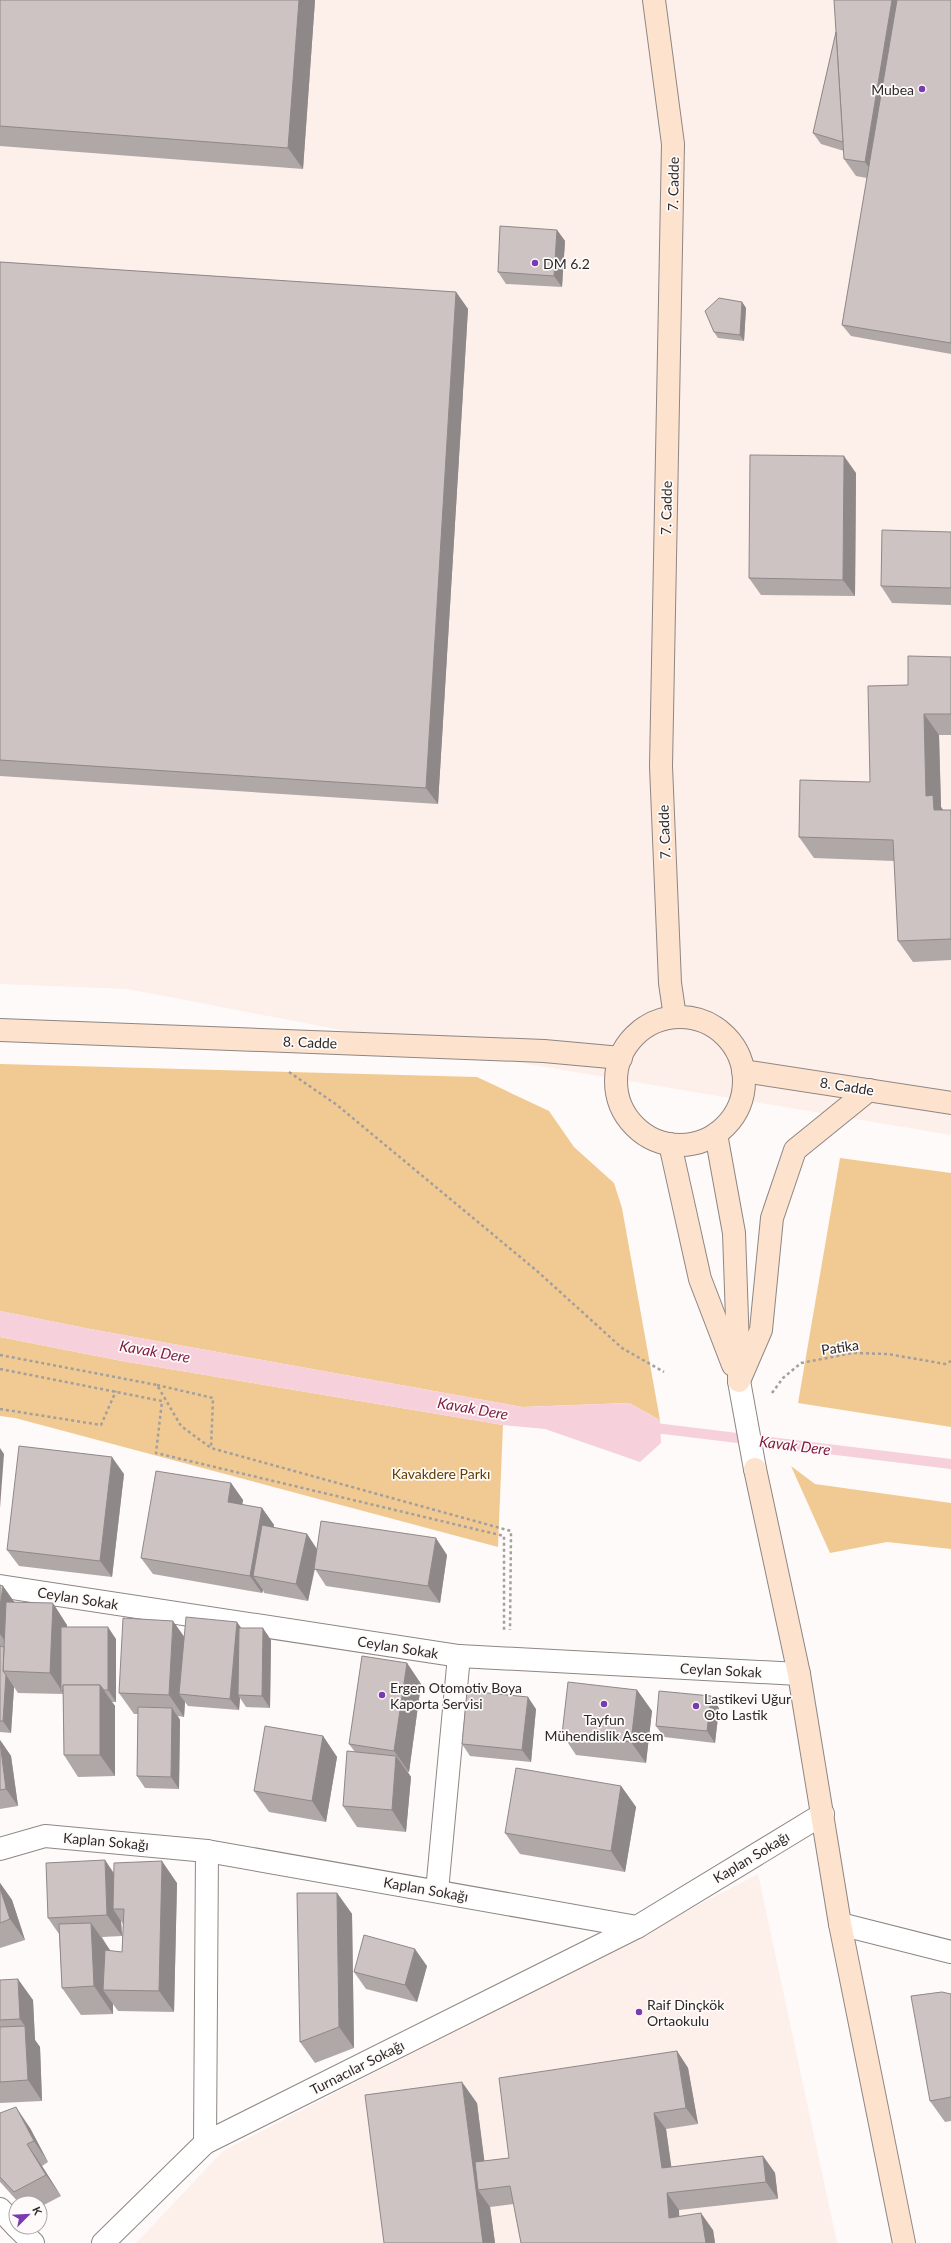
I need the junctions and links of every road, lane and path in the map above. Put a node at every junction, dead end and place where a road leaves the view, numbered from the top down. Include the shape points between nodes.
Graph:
1 (654, 0) edge
2 (675, 1017) junction
3 (0, 1030) edge
4 (620, 1058) junction
5 (743, 1071) junction
6 (288, 1072) dead end
7 (869, 1090) junction
8 (951, 1103) edge
9 (716, 1134) junction
10 (670, 1144) junction
11 (0, 1355) edge
12 (951, 1362) edge
13 (0, 1369) edge
14 (664, 1372) dead end
15 (739, 1381) junction
16 (157, 1385) junction
17 (116, 1391) junction
18 (769, 1397) dead end
19 (0, 1409) edge
20 (211, 1448) junction
21 (0, 1586) edge
22 (459, 1656) junction
23 (507, 1658) junction
24 (799, 1674) junction
25 (823, 1814) junction
26 (0, 1849) edge
27 (207, 1850) junction
28 (437, 1891) junction
29 (840, 1924) junction
30 (637, 1927) junction
31 (951, 1952) edge
32 (205, 2143) junction
33 (0, 2209) edge
34 (8, 2217) edge
35 (25, 2235) edge
36 (33, 2243) edge
37 (103, 2243) edge
38 (904, 2243) edge

1 - 2 street, 7. Cadde via 674,144 661,766 670,983
2 - 4 street via 652,1023 639,1032
2 - 5 street via 699,1020 714,1026 736,1049
3 - 4 street, 8. Cadde via 544,1051
4 - 10 street via 617,1090 621,1106 629,1120 654,1140
5 - 7 street, 8. Cadde
5 - 9 street via 743,1096 737,1111 728,1124
6 - 14 path via 337,1105 537,1271 622,1348
7 - 8 street, 8. Cadde
7 - 15 street via 795,1150 772,1218 761,1330
9 - 10 street via 702,1142
9 - 15 street via 734,1233
10 - 15 street via 700,1279
11 - 16 path
12 - 18 path, Patika via 945,1364 888,1354 853,1353 801,1363 783,1378
13 - 17 path
15 - 24 street
16 - 20 path via 181,1426
16 - 20 path via 213,1398
17 - 19 path via 101,1425
17 - 23 path via 162,1401 156,1453 504,1536
20 - 23 path via 511,1531
21 - 22 street, Ceylan Sokak
22 - 23 street, Ceylan Sokak
22 - 28 street
23 - 24 street, Ceylan Sokak
24 - 25 street
25 - 29 street
25 - 30 street, Kaplan Sokağı
26 - 27 street, Kaplan Sokağı via 45,1836
27 - 28 street, Kaplan Sokağı
27 - 32 street
28 - 30 street, Kaplan Sokağı
29 - 31 street
29 - 38 street
30 - 32 street, Turnacılar Sokağı
32 - 37 street, Turnacılar Sokağı
33 - 34 street
35 - 36 street

